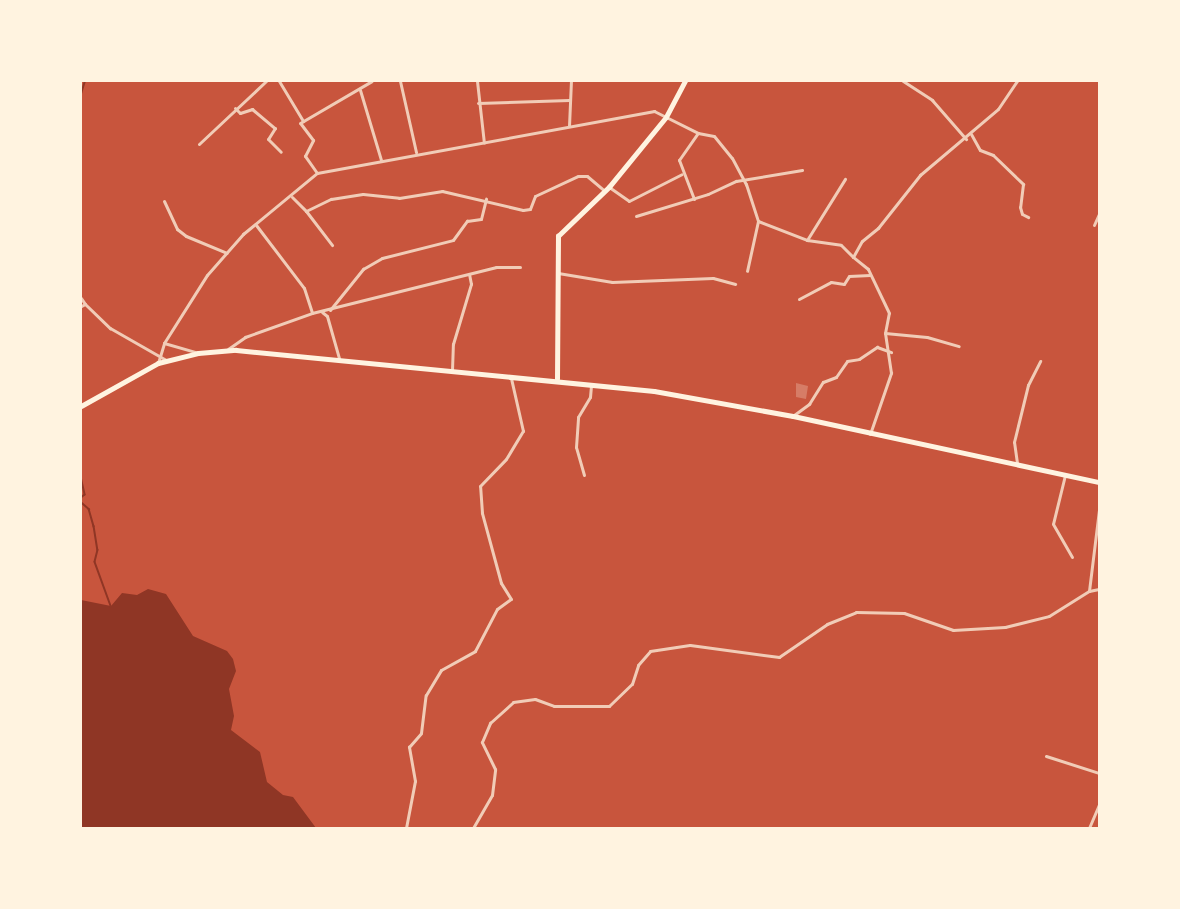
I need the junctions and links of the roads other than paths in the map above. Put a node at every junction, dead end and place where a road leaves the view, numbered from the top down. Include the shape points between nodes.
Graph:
1 (266, 81) edge
2 (279, 81) edge
3 (372, 81) edge
4 (400, 81) edge
5 (477, 81) edge
6 (571, 81) edge
7 (685, 81) edge
8 (903, 81) edge
9 (1017, 81) edge
10 (360, 90) junction
11 (569, 100) junction
12 (478, 103) junction
13 (235, 108) junction
14 (666, 117) junction
15 (303, 121) junction
16 (569, 126) junction
17 (698, 133) junction
18 (971, 134) junction
19 (966, 139) junction
20 (484, 143) junction
21 (199, 144) dead end
22 (281, 152) dead end
23 (416, 152) junction
24 (381, 159) junction
25 (802, 170) dead end
26 (317, 173) junction
27 (682, 174) junction
28 (743, 179) junction
29 (845, 179) dead end
30 (607, 189) junction
31 (292, 197) junction
32 (486, 199) junction
33 (694, 199) junction
34 (164, 201) dead end
35 (306, 212) junction
36 (1099, 214) edge
37 (636, 216) dead end
38 (1028, 217) dead end
39 (758, 221) junction
40 (256, 225) junction
41 (1094, 225) dead end
42 (807, 240) junction
43 (332, 245) dead end
44 (226, 253) junction
45 (853, 257) junction
46 (520, 267) dead end
47 (747, 271) dead end
48 (556, 273) junction
49 (469, 274) junction
50 (870, 275) junction
51 (735, 284) dead end
52 (81, 298) edge
53 (799, 299) dead end
54 (83, 305) edge
55 (330, 310) junction
56 (322, 312) junction
57 (312, 313) junction
58 (885, 333) junction
59 (164, 343) junction
60 (959, 346) dead end
61 (228, 350) junction
62 (891, 352) junction
63 (198, 353) junction
64 (159, 354) junction
65 (339, 358) junction
66 (166, 360) junction
67 (1040, 361) dead end
68 (158, 363) junction
69 (453, 371) junction
70 (510, 376) junction
71 (557, 379) junction
72 (591, 384) junction
73 (83, 405) edge
74 (793, 416) junction
75 (870, 434) junction
76 (1017, 465) junction
77 (584, 475) dead end
78 (1065, 475) junction
79 (1099, 482) edge
80 (1099, 509) edge
81 (1072, 557) dead end
82 (1099, 589) edge
83 (1089, 591) junction
84 (1046, 756) dead end
85 (1099, 773) edge
86 (1099, 805) edge
87 (406, 828) edge
88 (473, 828) edge
89 (1089, 828) edge

1 - 13 street
2 - 15 street
3 - 10 street
4 - 23 street
5 - 12 street
6 - 11 street
7 - 14 main road
8 - 19 street via 932,100
9 - 18 street via 998,109
10 - 15 street
10 - 24 street
11 - 12 street
11 - 16 street
12 - 20 street
13 - 21 street
13 - 22 street via 240,113 252,109 275,128 268,139
14 - 16 street via 657,110
14 - 17 street
14 - 30 main road
15 - 26 street via 300,123 313,140 305,156
16 - 20 street
17 - 27 street via 679,160
17 - 28 street via 720,141
18 - 19 street
18 - 38 street via 980,150 993,155 1023,184 1020,207
19 - 45 street via 920,176 878,228 862,241
20 - 23 street via 462,149
23 - 24 street
24 - 26 street
25 - 28 street
26 - 31 street
27 - 30 street via 629,201
27 - 33 street
28 - 33 street
28 - 39 street
29 - 42 street
30 - 32 street via 587,176 578,176 535,196 530,209 502,207
30 - 48 main road via 558,236
31 - 35 street
31 - 40 street
32 - 35 street via 442,190 399,198 363,194 331,200
32 - 55 street via 481,219 467,221 453,240 382,258 363,269
33 - 37 street
34 - 44 street via 177,229 186,237
35 - 43 street
36 - 41 street
39 - 42 street
39 - 47 street
40 - 44 street
40 - 57 street via 304,288
42 - 45 street via 841,245
44 - 59 street via 186,304
45 - 50 street
46 - 49 street via 508,265
48 - 51 street via 612,282 713,278
48 - 71 main road
49 - 55 street
49 - 69 street via 471,284 453,344
50 - 53 street via 849,276 844,284 831,282
50 - 58 street via 887,306
52 - 54 street
54 - 64 street via 110,328
55 - 56 street
56 - 57 street
56 - 65 street via 327,316
57 - 61 street via 245,337
58 - 60 street via 927,337
58 - 62 street
59 - 63 street
59 - 64 street
61 - 63 highway
61 - 65 highway
62 - 74 street via 877,347 872,353 847,361 836,377 823,382 809,404
62 - 75 street via 891,373
63 - 66 highway
64 - 66 street
64 - 68 street
65 - 69 highway
66 - 68 highway
67 - 76 street via 1028,385 1014,442
68 - 73 highway
69 - 70 highway
70 - 71 highway
70 - 87 street via 523,431 506,459 480,486 482,513 501,584 511,599 497,609 475,651 441,670 426,695 421,733 409,747 415,781
71 - 72 highway
72 - 74 highway
72 - 77 street via 590,397 578,417 576,447
74 - 75 highway
75 - 76 highway
76 - 78 highway
78 - 79 highway
78 - 81 street via 1052,514 1053,524
80 - 83 street
82 - 83 street
83 - 88 street via 1049,616 983,630 953,630 904,613 847,613 779,657 746,649 669,645 650,651 638,665 632,684 609,706 554,706 535,699 513,702 490,723 482,742 495,769 492,795
84 - 85 street
86 - 89 street

